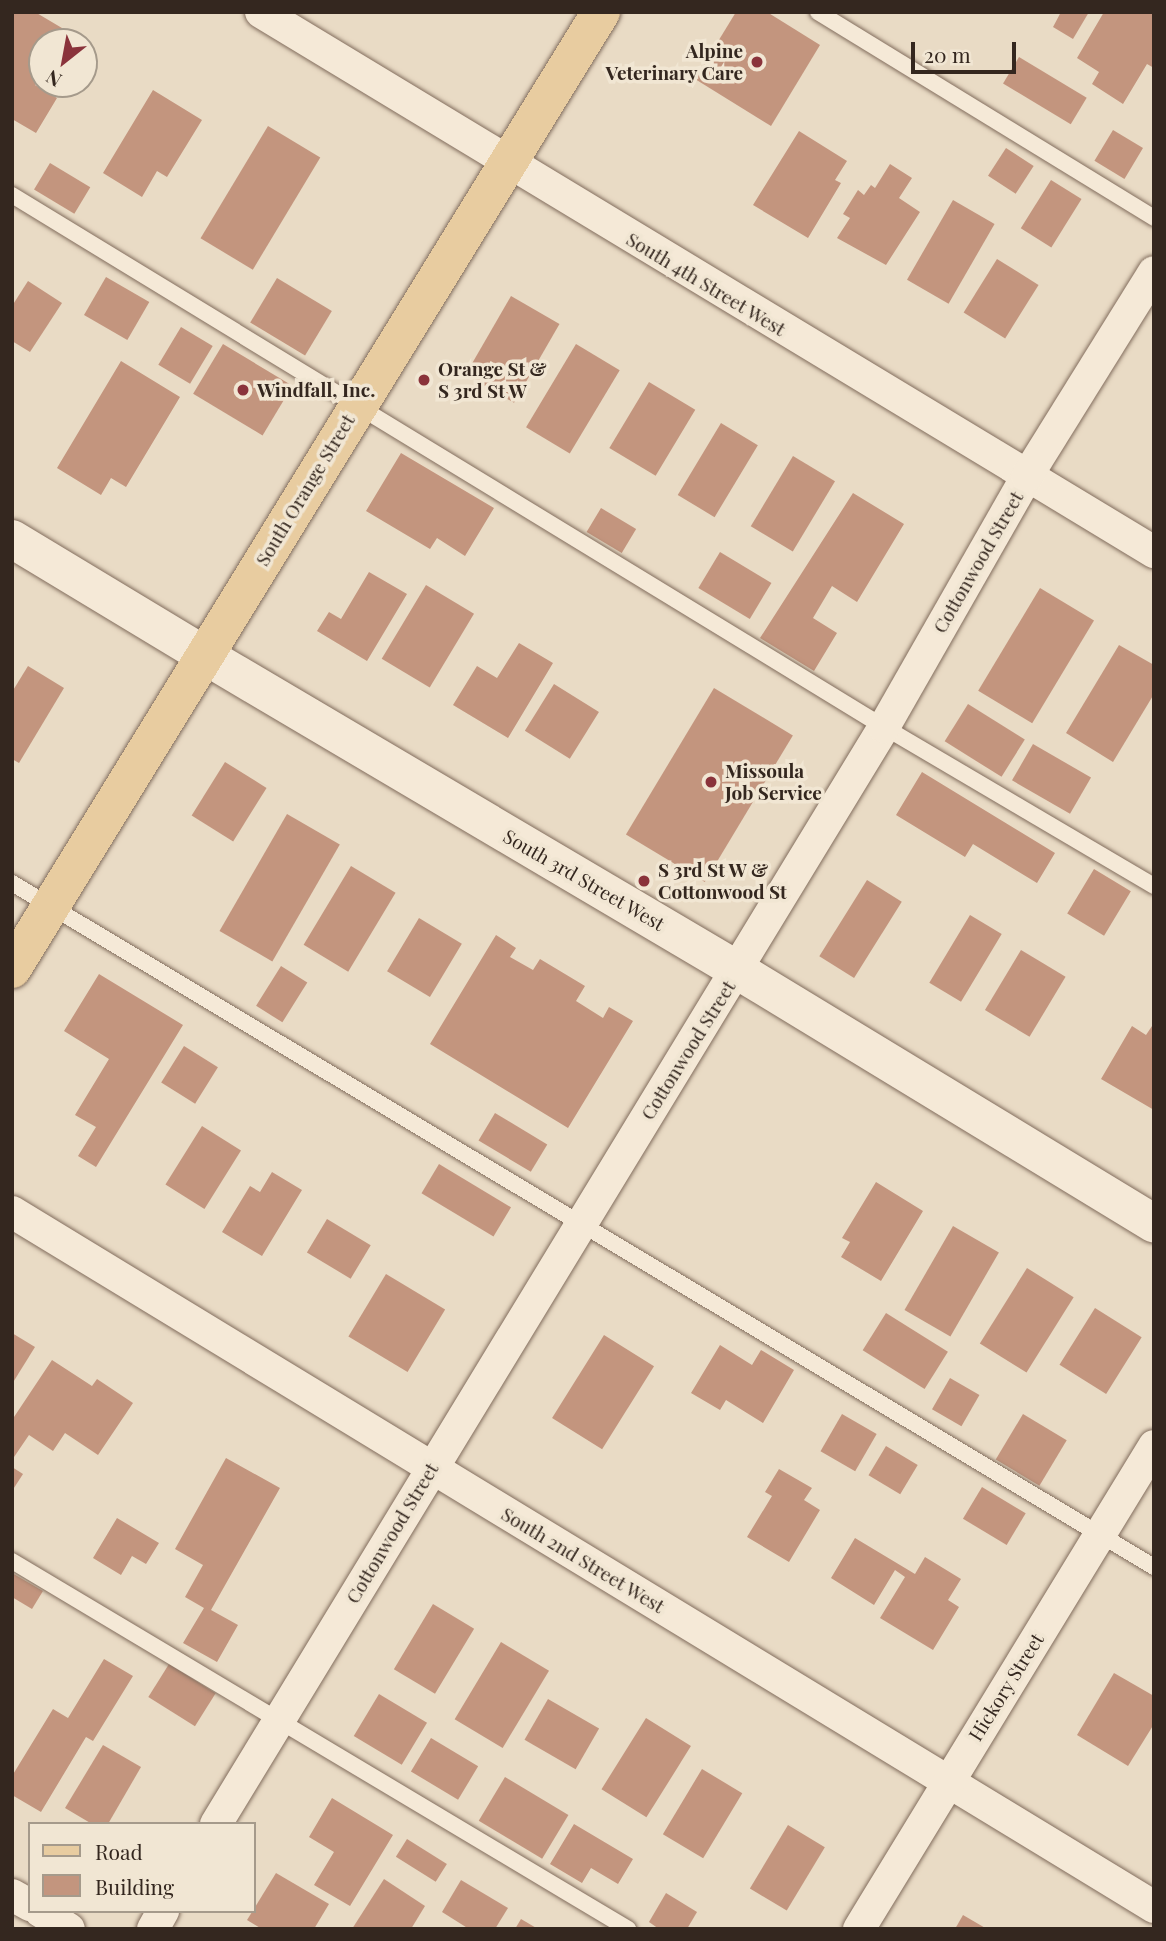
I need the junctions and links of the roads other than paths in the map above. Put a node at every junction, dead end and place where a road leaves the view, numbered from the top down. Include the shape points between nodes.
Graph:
1 (261, 12) edge
2 (601, 12) edge
3 (818, 12) edge
4 (508, 165) junction
5 (12, 195) edge
6 (1154, 218) edge
7 (1154, 272) edge
8 (356, 406) junction
9 (1027, 476) junction
10 (12, 539) edge
11 (1154, 552) edge
12 (204, 655) junction
13 (884, 727) junction
14 (12, 883) edge
15 (1154, 886) edge
16 (50, 907) junction
17 (12, 970) edge
18 (737, 970) junction
19 (12, 1212) edge
20 (583, 1221) junction
21 (1154, 1224) edge
22 (1154, 1446) edge
23 (431, 1469) junction
24 (1100, 1535) junction
25 (12, 1561) edge
26 (1154, 1567) edge
27 (279, 1720) junction
28 (949, 1780) junction
29 (217, 1822) edge
30 (12, 1895) edge
31 (28, 1904) edge
32 (1154, 1907) edge
33 (43, 1913) edge
34 (162, 1913) edge
35 (69, 1929) edge
36 (153, 1929) edge
37 (628, 1929) edge
38 (859, 1929) edge

1 - 4 street, South 4th Street West
2 - 4 main road, South Orange Street
3 - 6 lane
4 - 8 main road, South Orange Street
4 - 9 street, South 4th Street West
5 - 8 lane
7 - 9 street, Cottonwood Street
8 - 12 main road, South Orange Street
8 - 13 lane
9 - 11 street, South 4th Street West
9 - 13 street, Cottonwood Street
10 - 12 main road, South 3rd Street West
12 - 16 main road, South Orange Street
12 - 18 main road, South 3rd Street West
13 - 15 lane
13 - 18 street, Cottonwood Street
14 - 16 lane
16 - 17 main road, South Orange Street
16 - 20 lane
18 - 20 street, Cottonwood Street
18 - 21 main road, South 3rd Street West
19 - 23 street, South 2nd Street West
20 - 23 street, Cottonwood Street
20 - 24 lane
22 - 24 street, Hickory Street
23 - 27 street, Cottonwood Street
23 - 28 street, South 2nd Street West
24 - 26 lane
24 - 28 street, Hickory Street
25 - 27 lane
27 - 29 street, Cottonwood Street
27 - 37 lane
28 - 32 street, South 2nd Street West
28 - 38 street, Hickory Street
30 - 31 street
33 - 35 street
34 - 36 street

